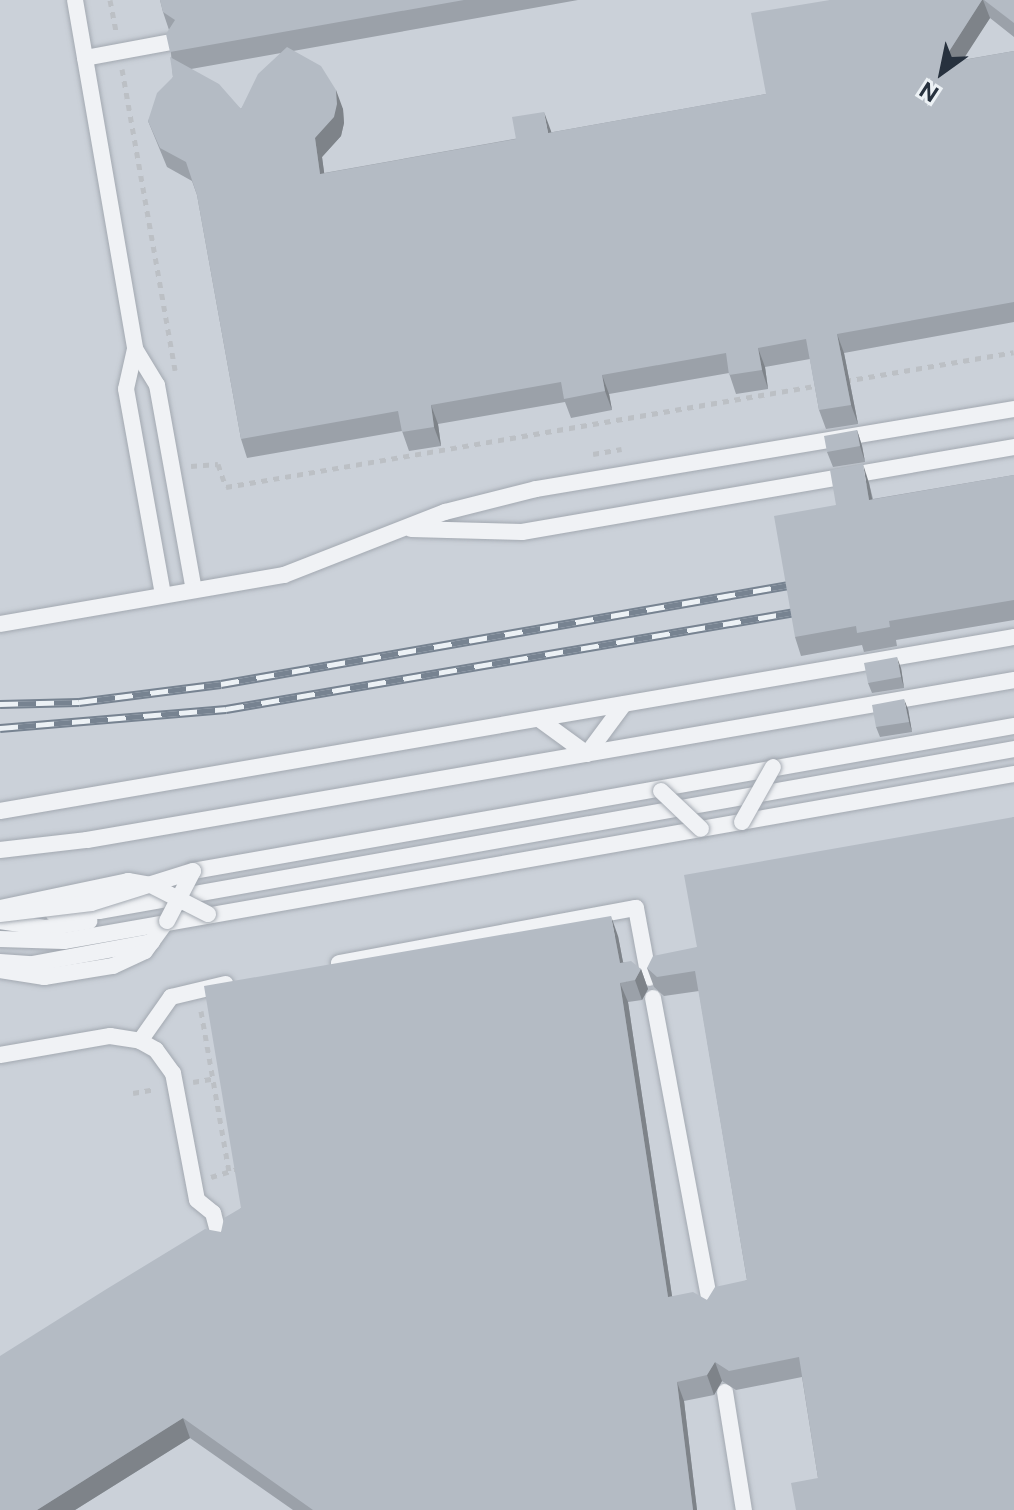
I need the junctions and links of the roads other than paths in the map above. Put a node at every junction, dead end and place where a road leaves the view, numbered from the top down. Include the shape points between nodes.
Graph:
1 (75, 0) edge
2 (171, 42) edge
3 (85, 58) junction
4 (135, 349) junction
5 (1014, 409) edge
6 (1014, 447) edge
7 (409, 529) junction
8 (194, 590) junction
9 (163, 595) junction
10 (0, 624) edge
11 (1014, 637) edge
12 (1014, 680) edge
13 (624, 704) junction
14 (539, 719) junction
15 (1014, 726) edge
16 (1014, 749) edge
17 (587, 754) junction
18 (773, 767) junction
19 (1014, 774) edge
20 (661, 791) junction
21 (0, 811) edge
22 (742, 822) junction
23 (701, 829) junction
24 (0, 850) edge
25 (193, 871) junction
26 (151, 885) junction
27 (178, 900) junction
28 (0, 905) edge
29 (0, 914) edge
30 (208, 914) junction
31 (0, 921) edge
32 (167, 921) junction
33 (46, 928) junction
34 (0, 932) edge
35 (0, 939) edge
36 (154, 942) junction
37 (0, 962) edge
38 (317, 967) edge
39 (0, 970) edge
40 (649, 978) edge
41 (240, 981) edge
42 (653, 998) edge
43 (140, 1041) junction
44 (0, 1055) edge
45 (221, 1243) edge
46 (711, 1309) edge
47 (725, 1392) edge
48 (744, 1510) edge

1 - 3 lane
2 - 3 lane
3 - 4 lane
4 - 8 lane via 157,385
4 - 9 lane via 126,389
5 - 7 lane via 536,489 445,512
6 - 7 lane via 522,532
7 - 8 lane via 284,575
8 - 9 lane
9 - 10 lane
11 - 13 lane
12 - 17 lane
13 - 14 lane
13 - 17 lane
14 - 17 lane
14 - 21 lane
15 - 18 lane
16 - 28 lane via 99,911 51,913
17 - 24 lane via 87,840
18 - 20 lane
18 - 22 lane, bridge
19 - 22 lane
20 - 23 lane, bridge
20 - 25 lane
22 - 23 lane
23 - 30 lane
25 - 26 lane, bridge
25 - 27 lane, bridge
26 - 27 lane, bridge
26 - 28 lane, bridge via 128,881
26 - 29 lane, bridge via 91,903
27 - 30 lane, bridge
27 - 32 lane, bridge
27 - 33 lane
30 - 32 lane
31 - 33 lane
32 - 35 lane via 64,941
32 - 36 lane
33 - 34 lane
36 - 37 lane via 32,964
36 - 39 lane via 113,966 44,977
38 - 40 lane via 636,908
41 - 43 lane via 178,993 161,1005
42 - 46 lane
43 - 44 lane via 110,1036
43 - 45 lane via 165,1059 173,1073 197,1200 213,1213
47 - 48 lane

